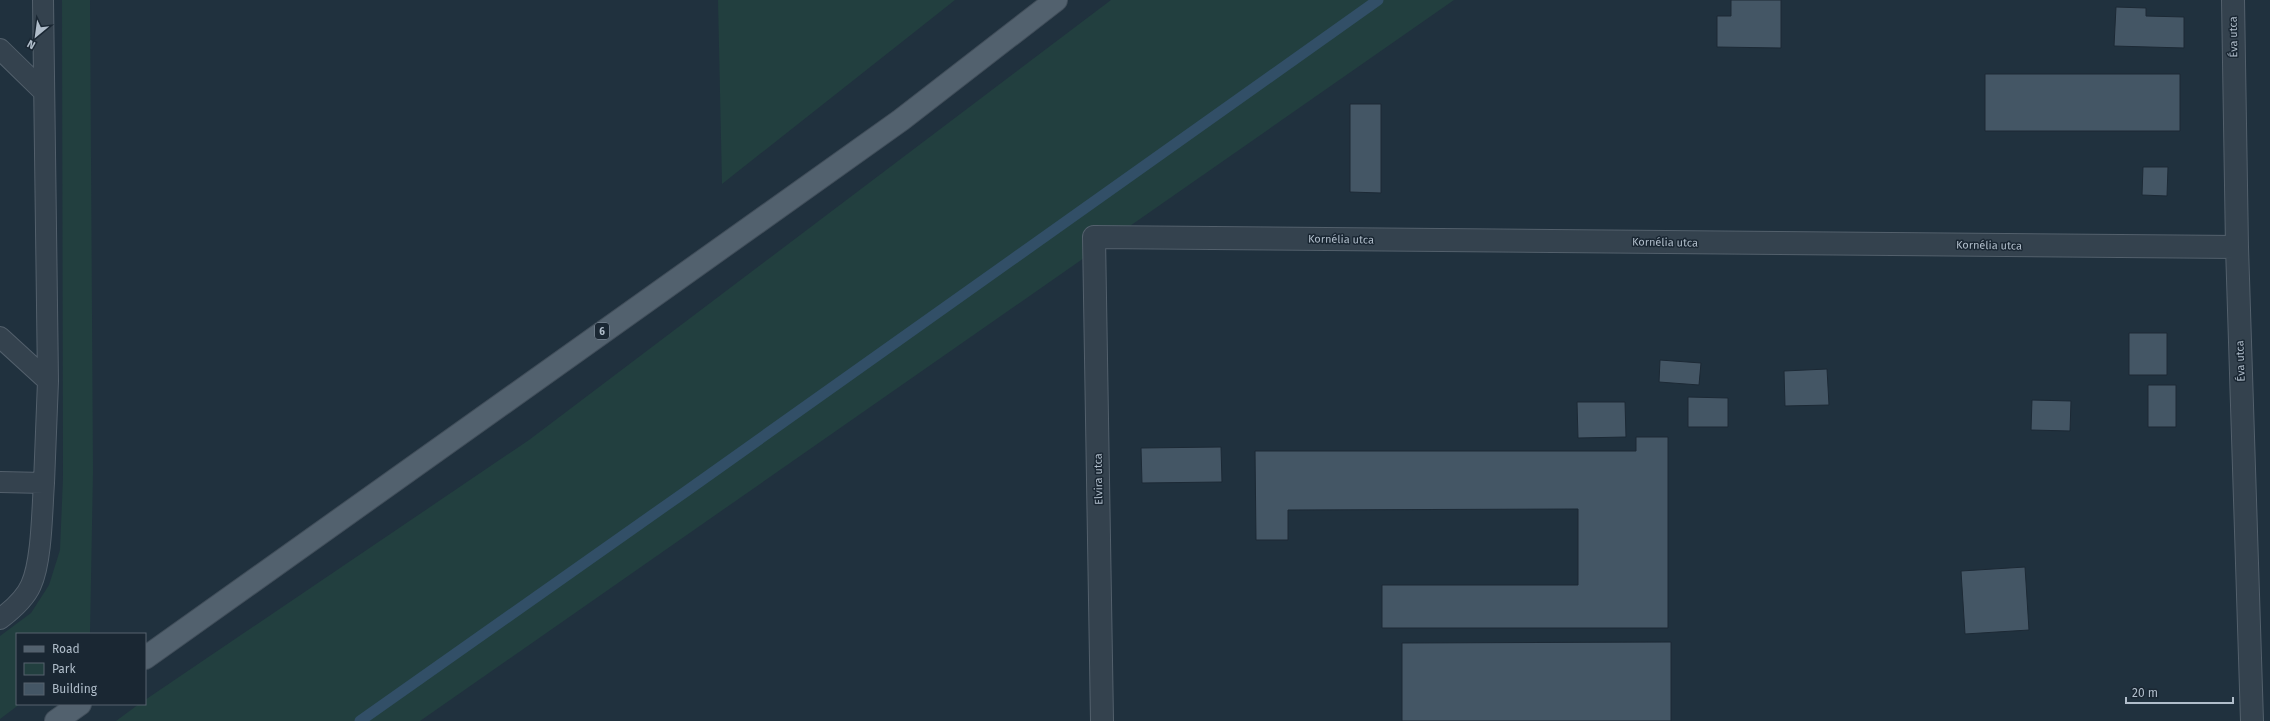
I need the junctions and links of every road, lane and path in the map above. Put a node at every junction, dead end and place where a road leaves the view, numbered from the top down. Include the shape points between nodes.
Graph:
1 (43, 0) edge
2 (1056, 0) edge
3 (2233, 0) edge
4 (0, 49) edge
5 (44, 92) junction
6 (1094, 237) joint
7 (2237, 247) junction
8 (0, 337) edge
9 (48, 381) junction
10 (0, 482) edge
11 (44, 483) junction
12 (0, 619) edge
13 (146, 657) edge
14 (79, 705) edge
15 (56, 721) edge
16 (1102, 721) edge
17 (2252, 721) edge

1 - 5 lane
2 - 13 main road, 6 via 901,120
3 - 7 street, Éva utca
4 - 5 lane
5 - 9 lane
6 - 7 street, Kornélia utca
6 - 16 street, Elvira utca
7 - 17 street, Éva utca
8 - 9 lane
9 - 11 lane
10 - 11 lane
11 - 12 lane via 39,551 31,585 14,609
14 - 15 main road

